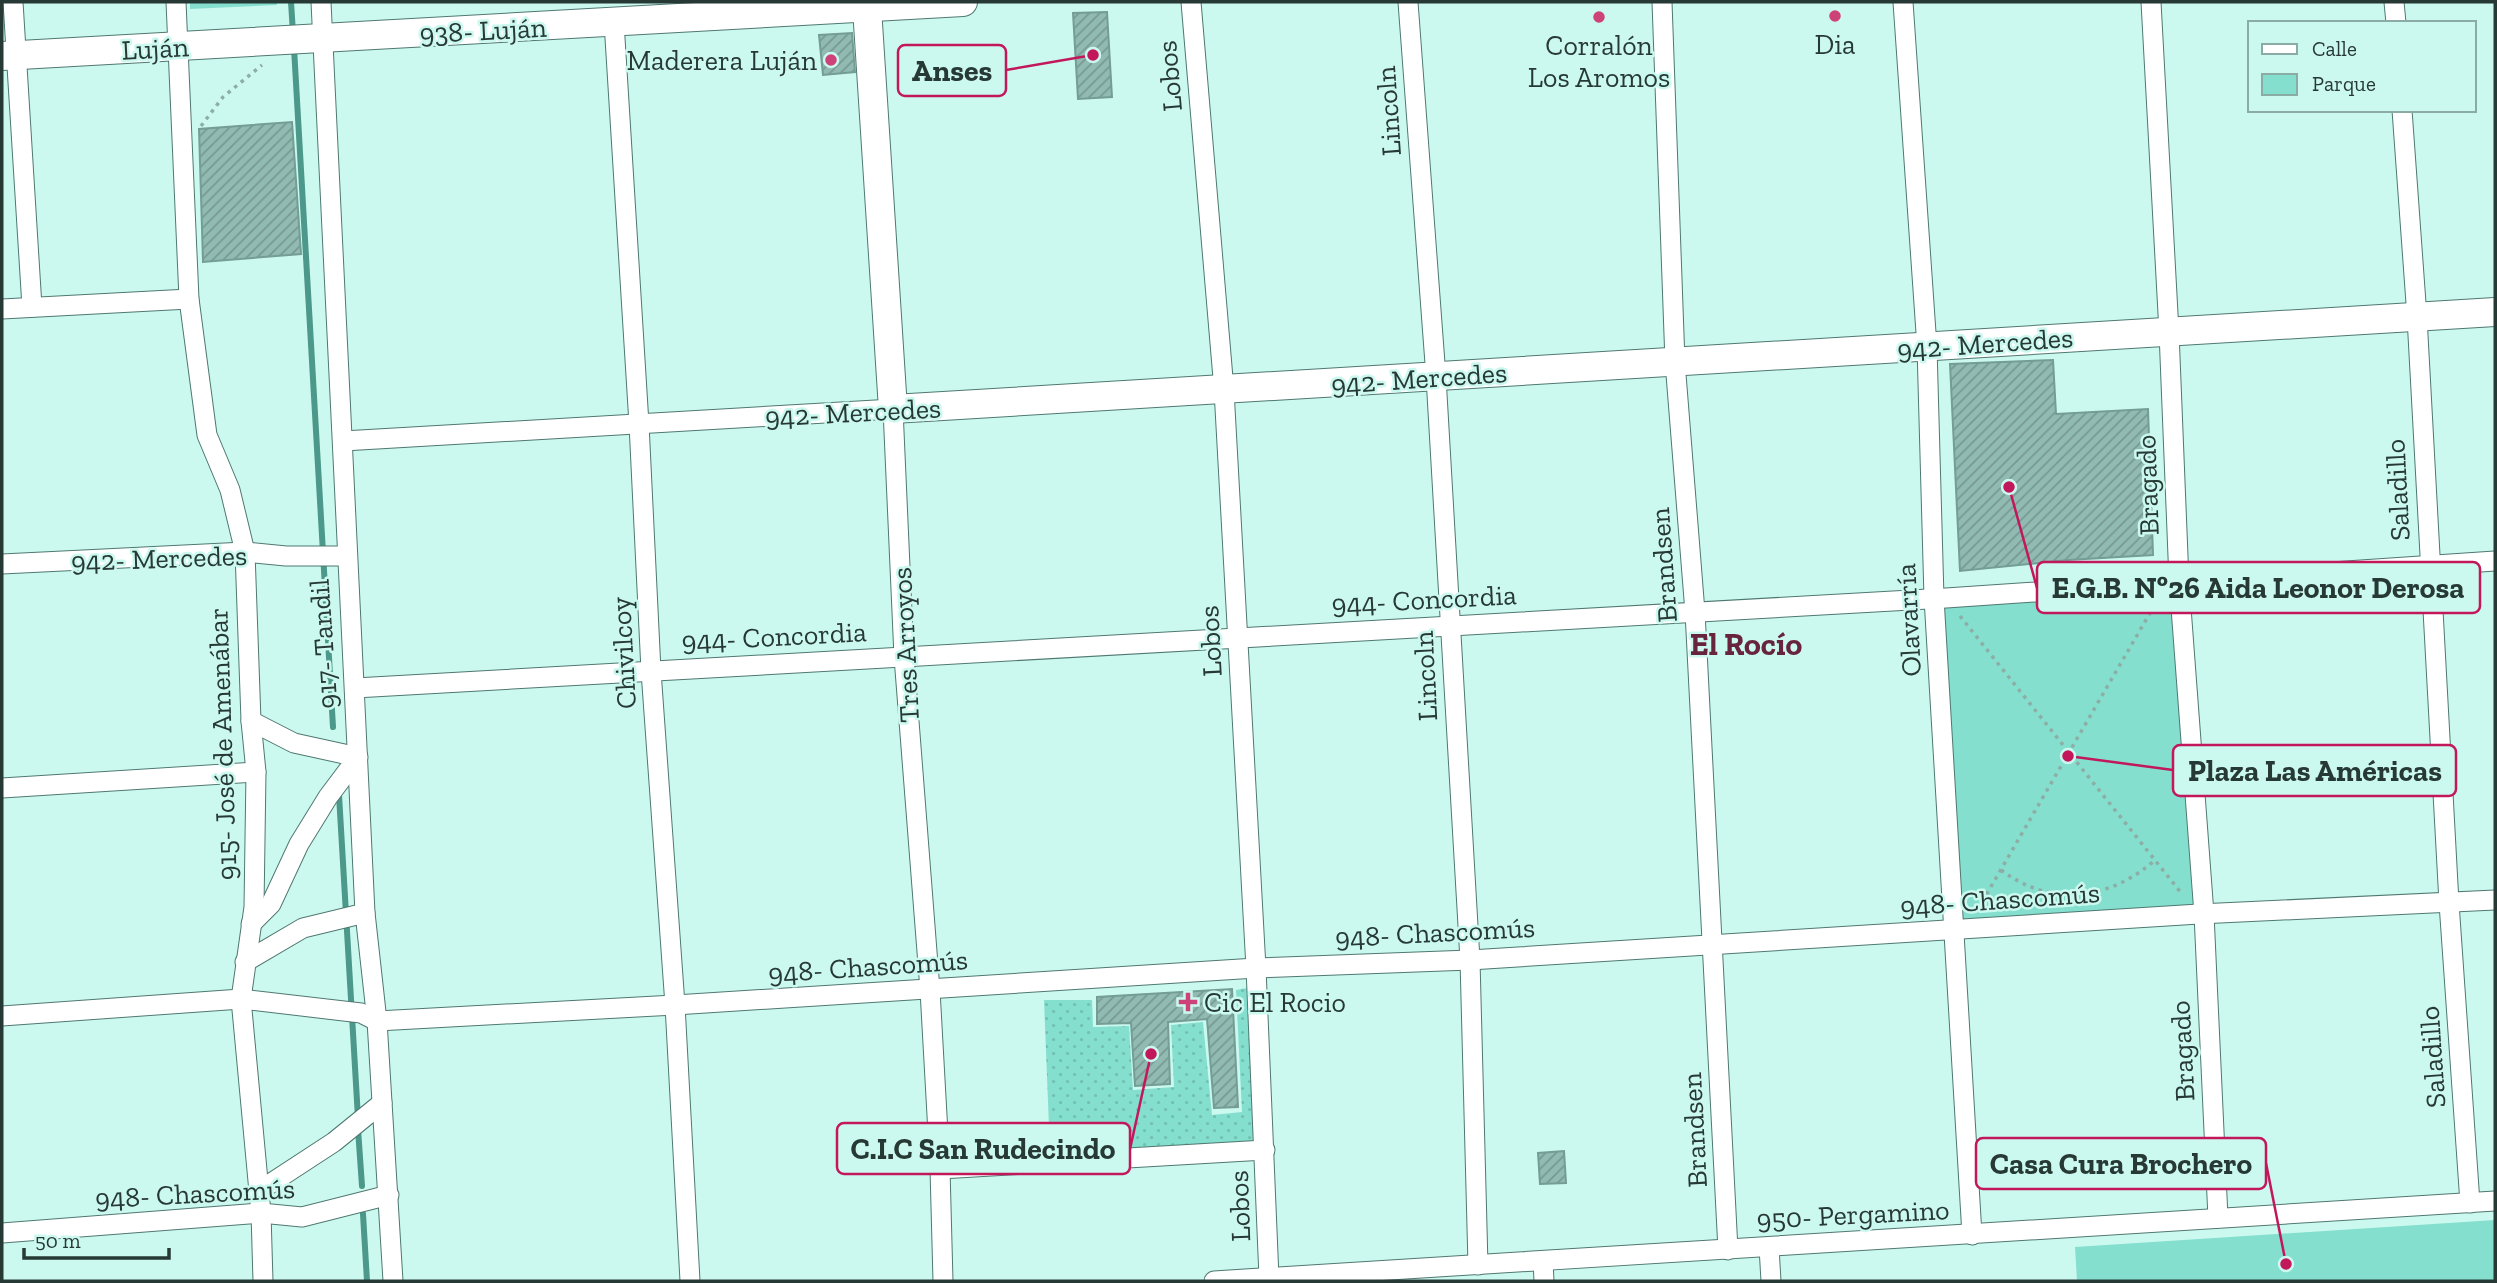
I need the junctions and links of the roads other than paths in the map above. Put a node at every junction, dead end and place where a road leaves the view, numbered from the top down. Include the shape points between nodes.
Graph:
1 (13, 2) edge
2 (176, 2) edge
3 (321, 2) edge
4 (963, 2) edge
5 (1191, 2) edge
6 (1408, 2) edge
7 (1662, 2) edge
8 (1903, 2) edge
9 (2151, 2) edge
10 (2394, 2) edge
11 (867, 8) junction
12 (670, 10) edge
13 (2396, 21) edge
14 (614, 22) junction
15 (315, 39) junction
16 (179, 46) junction
17 (10, 56) edge
18 (2402, 112) edge
19 (189, 299) junction
20 (32, 307) junction
21 (2, 309) edge
22 (2495, 312) edge
23 (2417, 317) junction
24 (2169, 332) junction
25 (1927, 347) junction
26 (1675, 362) junction
27 (1436, 377) junction
28 (1224, 390) junction
29 (893, 409) junction
30 (639, 424) junction
31 (343, 441) junction
32 (245, 552) junction
33 (331, 556) junction
34 (2495, 561) edge
35 (2, 564) edge
36 (2429, 564) junction
37 (2174, 581) junction
38 (1940, 598) junction
39 (1695, 612) junction
40 (1450, 626) junction
41 (1238, 638) junction
42 (904, 657) junction
43 (651, 671) junction
44 (355, 688) junction
45 (251, 721) junction
46 (358, 757) junction
47 (256, 772) junction
48 (2, 788) edge
49 (2495, 900) edge
50 (2449, 903) junction
51 (2201, 914) junction
52 (351, 916) junction
53 (251, 924) junction
54 (1960, 931) junction
55 (1712, 945) junction
56 (1470, 960) junction
57 (245, 962) junction
58 (1256, 968) junction
59 (930, 990) junction
60 (241, 999) junction
61 (675, 1005) junction
62 (2, 1016) edge
63 (377, 1021) junction
64 (382, 1103) junction
65 (1265, 1150) junction
66 (940, 1169) junction
67 (259, 1191) junction
68 (389, 1195) junction
69 (2495, 1201) edge
70 (2470, 1203) junction
71 (261, 1213) junction
72 (2218, 1218) junction
73 (2, 1233) edge
74 (1972, 1235) junction
75 (1769, 1247) junction
76 (1728, 1250) junction
77 (1543, 1261) junction
78 (1478, 1265) junction
79 (1335, 1277) edge
80 (1269, 1278) junction
81 (263, 1281) edge
82 (393, 1281) edge
83 (690, 1281) edge
84 (943, 1281) edge
85 (1213, 1281) edge
86 (1544, 1281) edge
87 (1771, 1281) edge

1 - 17 street
2 - 16 street, 915- José de Amenábar
3 - 15 street, 917- Tandil
4 - 11 main road
5 - 28 street, Lobos
6 - 27 street, Lincoln
7 - 26 street, Brandsen
8 - 25 street, Olavarría
9 - 24 street, Bragado
10 - 13 street
11 - 12 main road, 938- Luján
11 - 29 main road, Tres Arroyos
12 - 14 main road, 938- Luján
14 - 15 main road, 938- Luján
14 - 30 street, Chivilcoy
15 - 16 main road, Luján via 269,53
15 - 31 street, 917- Tandil
16 - 17 main road, Luján
16 - 19 street, 915- José de Amenábar
17 - 20 street
18 - 23 street, Saladillo
19 - 20 street
19 - 32 street, 915- José de Amenábar via 207,435 230,490
20 - 21 street
22 - 23 main road, 942- Mercedes
23 - 24 main road, 942- Mercedes
23 - 36 street, Saladillo
24 - 25 main road, 942- Mercedes
24 - 37 street, Bragado
25 - 26 main road, 942- Mercedes
25 - 38 street, Olavarría
26 - 27 main road, 942- Mercedes
26 - 39 street, Brandsen
27 - 28 main road, 942- Mercedes
27 - 40 street, Lincoln
28 - 29 main road, 942- Mercedes
28 - 41 street, Lobos
29 - 30 street, 942- Mercedes
29 - 42 street, Tres Arroyos
30 - 31 street, 942- Mercedes
30 - 43 street, Chivilcoy
31 - 33 street, 917- Tandil
32 - 33 street, 942- Mercedes
32 - 35 street, 942- Mercedes
32 - 45 street, 915- José de Amenábar
33 - 44 street, 917- Tandil
34 - 36 street, 944- Concordia
36 - 37 street, 944- Concordia
36 - 50 street, Saladillo
37 - 38 street, 944- Concordia
37 - 51 street, Bragado
38 - 39 street, 944- Concordia
38 - 54 street, Olavarría
39 - 40 street, 944- Concordia
39 - 55 street, Brandsen
40 - 41 street, 944- Concordia
40 - 56 street, Lincoln
41 - 42 street, 944- Concordia
41 - 58 street, Lobos
42 - 43 street, 944- Concordia
42 - 59 street, Tres Arroyos
43 - 44 street, 944- Concordia
43 - 61 street, Chivilcoy
44 - 46 street, 917- Tandil
45 - 46 street via 294,743
45 - 47 street, 915- José de Amenábar
46 - 52 street, 917- Tandil
46 - 53 street via 299,844 271,904
47 - 48 street
47 - 53 street, 915- José de Amenábar
49 - 50 street, 948- Chascomús
50 - 51 street, 948- Chascomús
50 - 70 street, Saladillo
51 - 54 street, 948- Chascomús
51 - 72 street, Bragado
52 - 57 street via 303,928
52 - 63 street, 917- Tandil
53 - 57 street, 915- José de Amenábar
54 - 55 street, 948- Chascomús
54 - 74 street, Olavarría
55 - 56 street, 948- Chascomús
55 - 76 street, Brandsen
56 - 58 street, 948- Chascomús
56 - 78 street, Lincoln
57 - 60 street, 915- José de Amenábar
58 - 59 street, 948- Chascomús
58 - 65 street, Lobos
59 - 61 street, 948- Chascomús
59 - 66 street, Tres Arroyos
60 - 62 street, 948- Chascomús
60 - 63 street, 948- Chascomús via 361,1013
60 - 67 street, 915- José de Amenábar
61 - 63 street, 948- Chascomús
61 - 83 street, Chivilcoy
63 - 64 street, 917- Tandil
64 - 67 street via 334,1142
64 - 68 street, 917- Tandil
65 - 66 street
65 - 80 street, Lobos
66 - 84 street, Tres Arroyos
67 - 71 street, 915- José de Amenábar
68 - 71 street, 948- Chascomús via 302,1217
68 - 82 street, 917- Tandil
69 - 70 street, 950- Pergamino
70 - 72 street, 950- Pergamino
71 - 73 street, 948- Chascomús
71 - 81 street, 915- José de Amenábar
72 - 74 street, 950- Pergamino
74 - 75 street, 950- Pergamino
75 - 76 street, 950- Pergamino
75 - 87 street
76 - 77 street, 950- Pergamino
77 - 78 street, 950- Pergamino
77 - 86 street
78 - 79 street, 950- Pergamino
79 - 80 street, 950- Pergamino
80 - 85 street, 950- Pergamino

